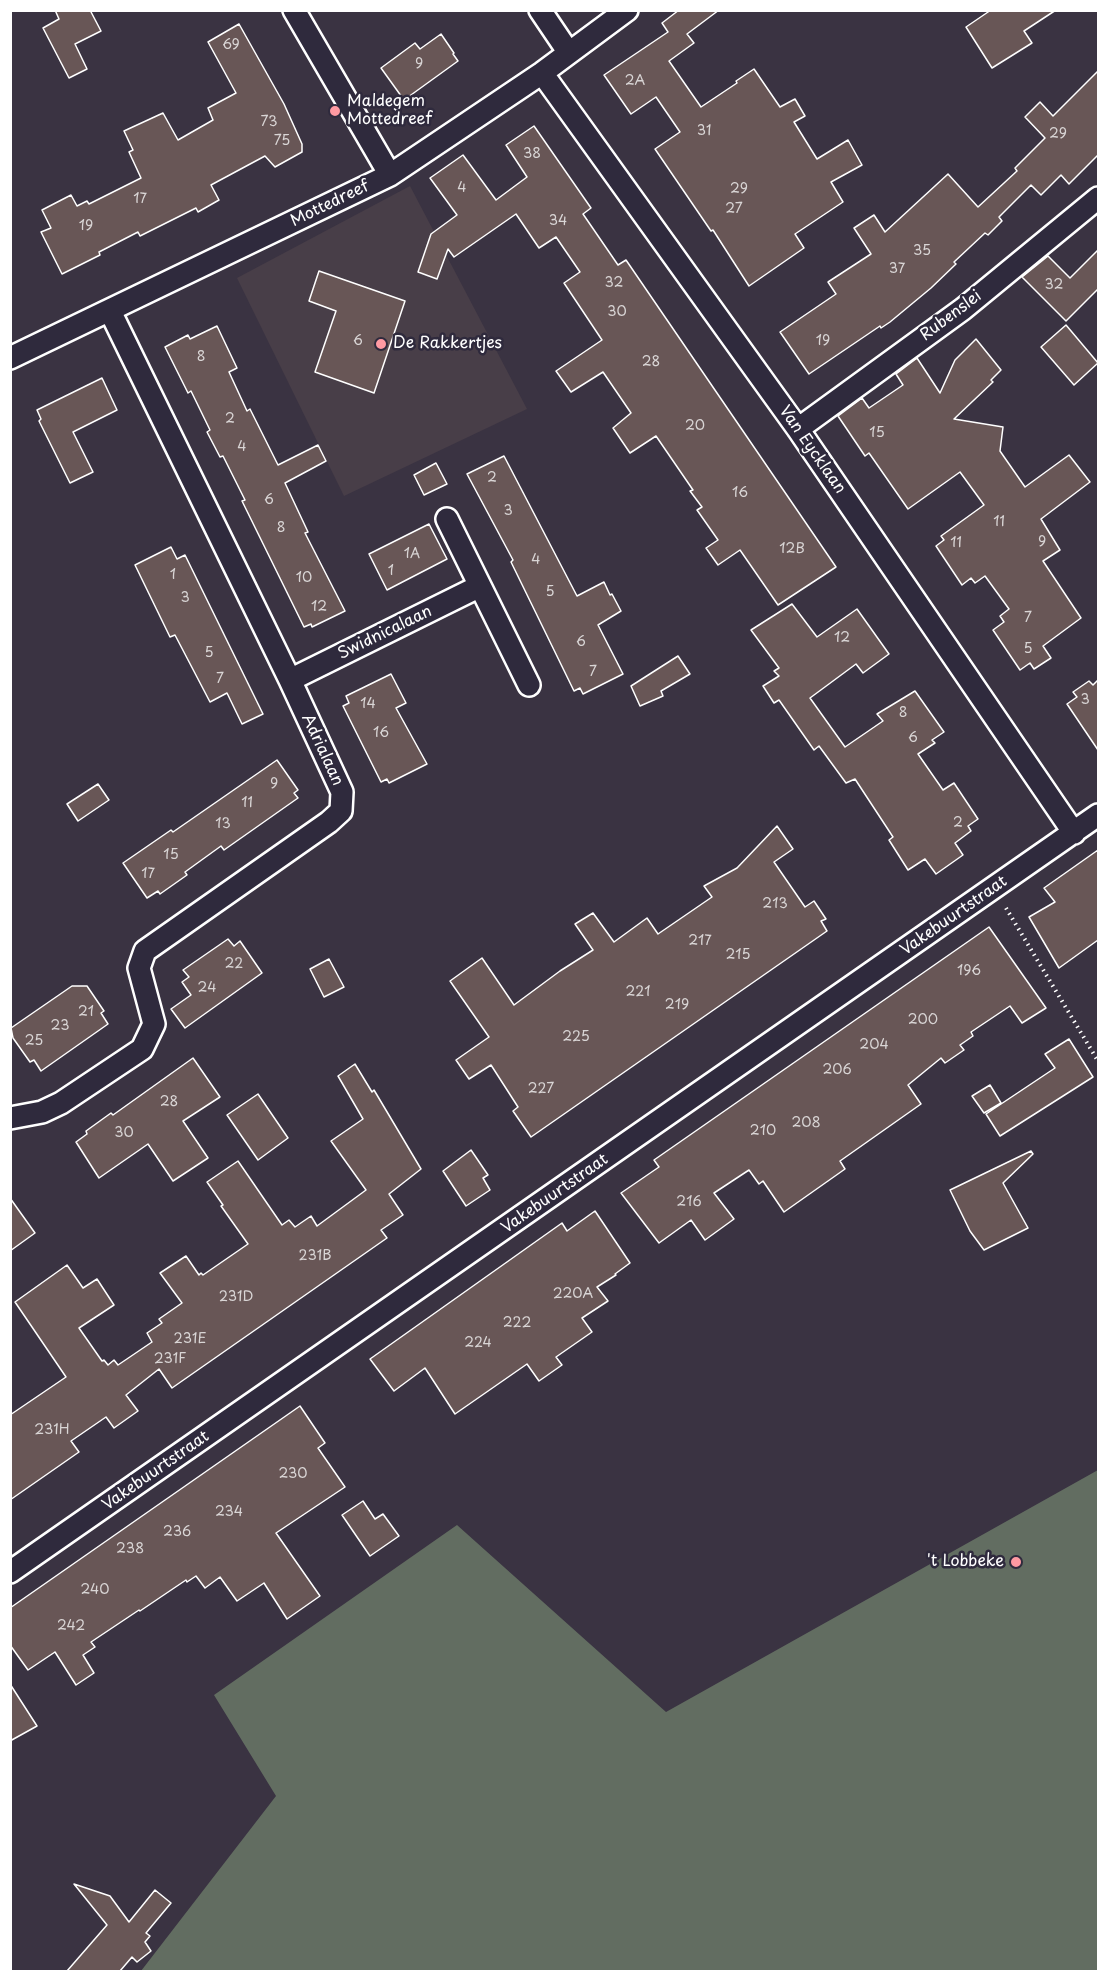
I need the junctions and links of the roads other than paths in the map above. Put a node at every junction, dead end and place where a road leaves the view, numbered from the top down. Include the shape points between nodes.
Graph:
1 (294, 10) edge
2 (540, 10) edge
3 (627, 10) edge
4 (569, 53) junction
5 (542, 73) junction
6 (390, 176) junction
7 (1098, 198) edge
8 (110, 311) junction
9 (10, 358) edge
10 (798, 429) junction
11 (447, 519) dead end
12 (480, 586) junction
13 (290, 680) junction
14 (529, 685) dead end
15 (1098, 815) edge
16 (1074, 832) junction
17 (10, 1118) edge
18 (10, 1572) edge

1 - 6 street
2 - 4 street
3 - 4 street, Mottedreef
4 - 5 street, Mottedreef
5 - 6 street, Mottedreef
5 - 10 street, Van Eycklaan
6 - 8 street, Mottedreef
7 - 10 street, Rubenslei via 963,309
8 - 9 street, Mottedreef
8 - 13 street, Adrialaan
10 - 16 street, Van Eycklaan
11 - 12 street
12 - 13 street, Swidnicalaan
12 - 14 street
13 - 17 street, Adrialaan via 342,792 341,811 145,951 139,968 154,1024 142,1049 61,1103 42,1112
15 - 16 street, Vakebuurtstraat
16 - 18 street, Vakebuurtstraat

